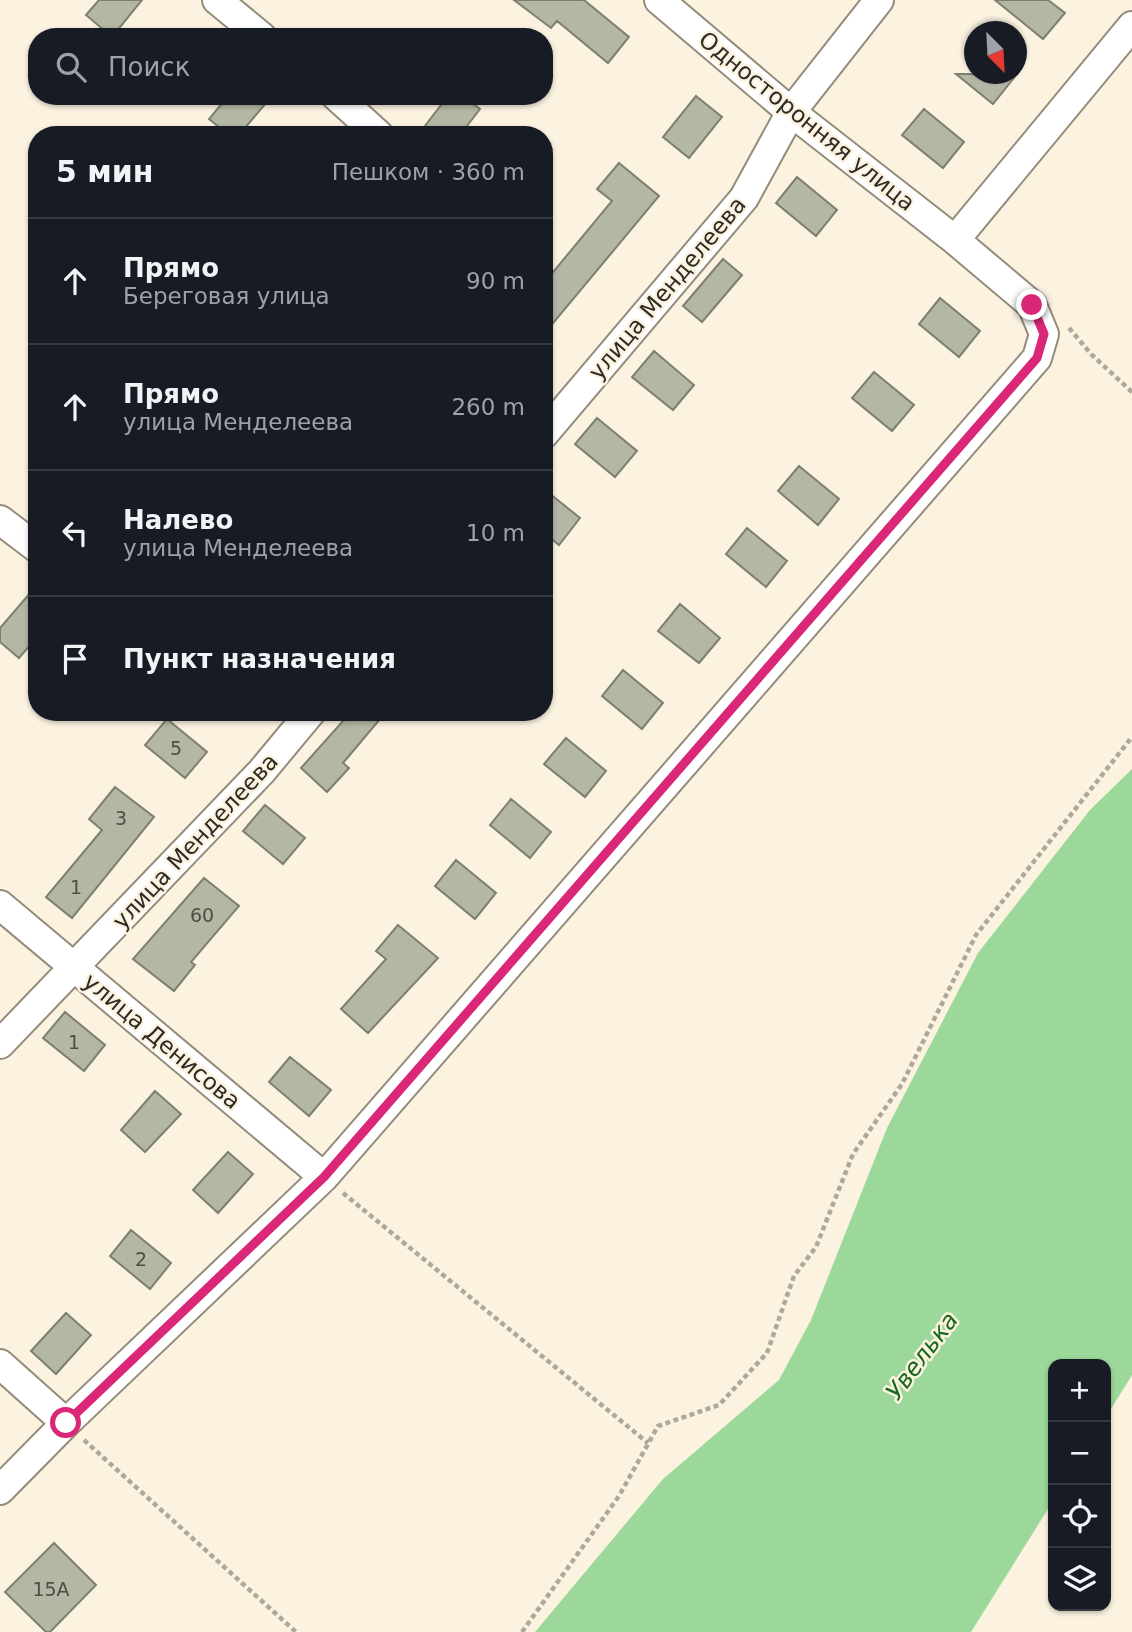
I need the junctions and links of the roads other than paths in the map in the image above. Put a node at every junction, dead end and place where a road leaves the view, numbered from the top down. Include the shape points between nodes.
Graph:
1 (217, 0) edge
2 (659, 0) edge
3 (879, 0) edge
4 (1132, 26) edge
5 (251, 28) edge
6 (346, 105) edge
7 (791, 112) junction
8 (369, 126) edge
9 (956, 240) junction
10 (553, 423) edge
11 (0, 520) edge
12 (28, 541) edge
13 (304, 721) edge
14 (0, 905) edge
15 (76, 968) junction
16 (0, 1044) edge
17 (324, 1177) junction
18 (0, 1364) edge
19 (66, 1423) junction
20 (0, 1490) edge

1 - 5 street
2 - 7 street, Односторонняя улица
3 - 7 street, улица Менделеева
4 - 9 street
6 - 8 street
7 - 9 street, Односторонняя улица
7 - 10 street, улица Менделеева via 744,198
9 - 17 street via 1032,305 1044,334 1037,358
11 - 12 street
13 - 15 street, улица Менделеева
14 - 15 street, улица Денисова
15 - 16 street, улица Менделеева
15 - 17 street, улица Денисова
17 - 19 street
18 - 19 street
19 - 20 street

